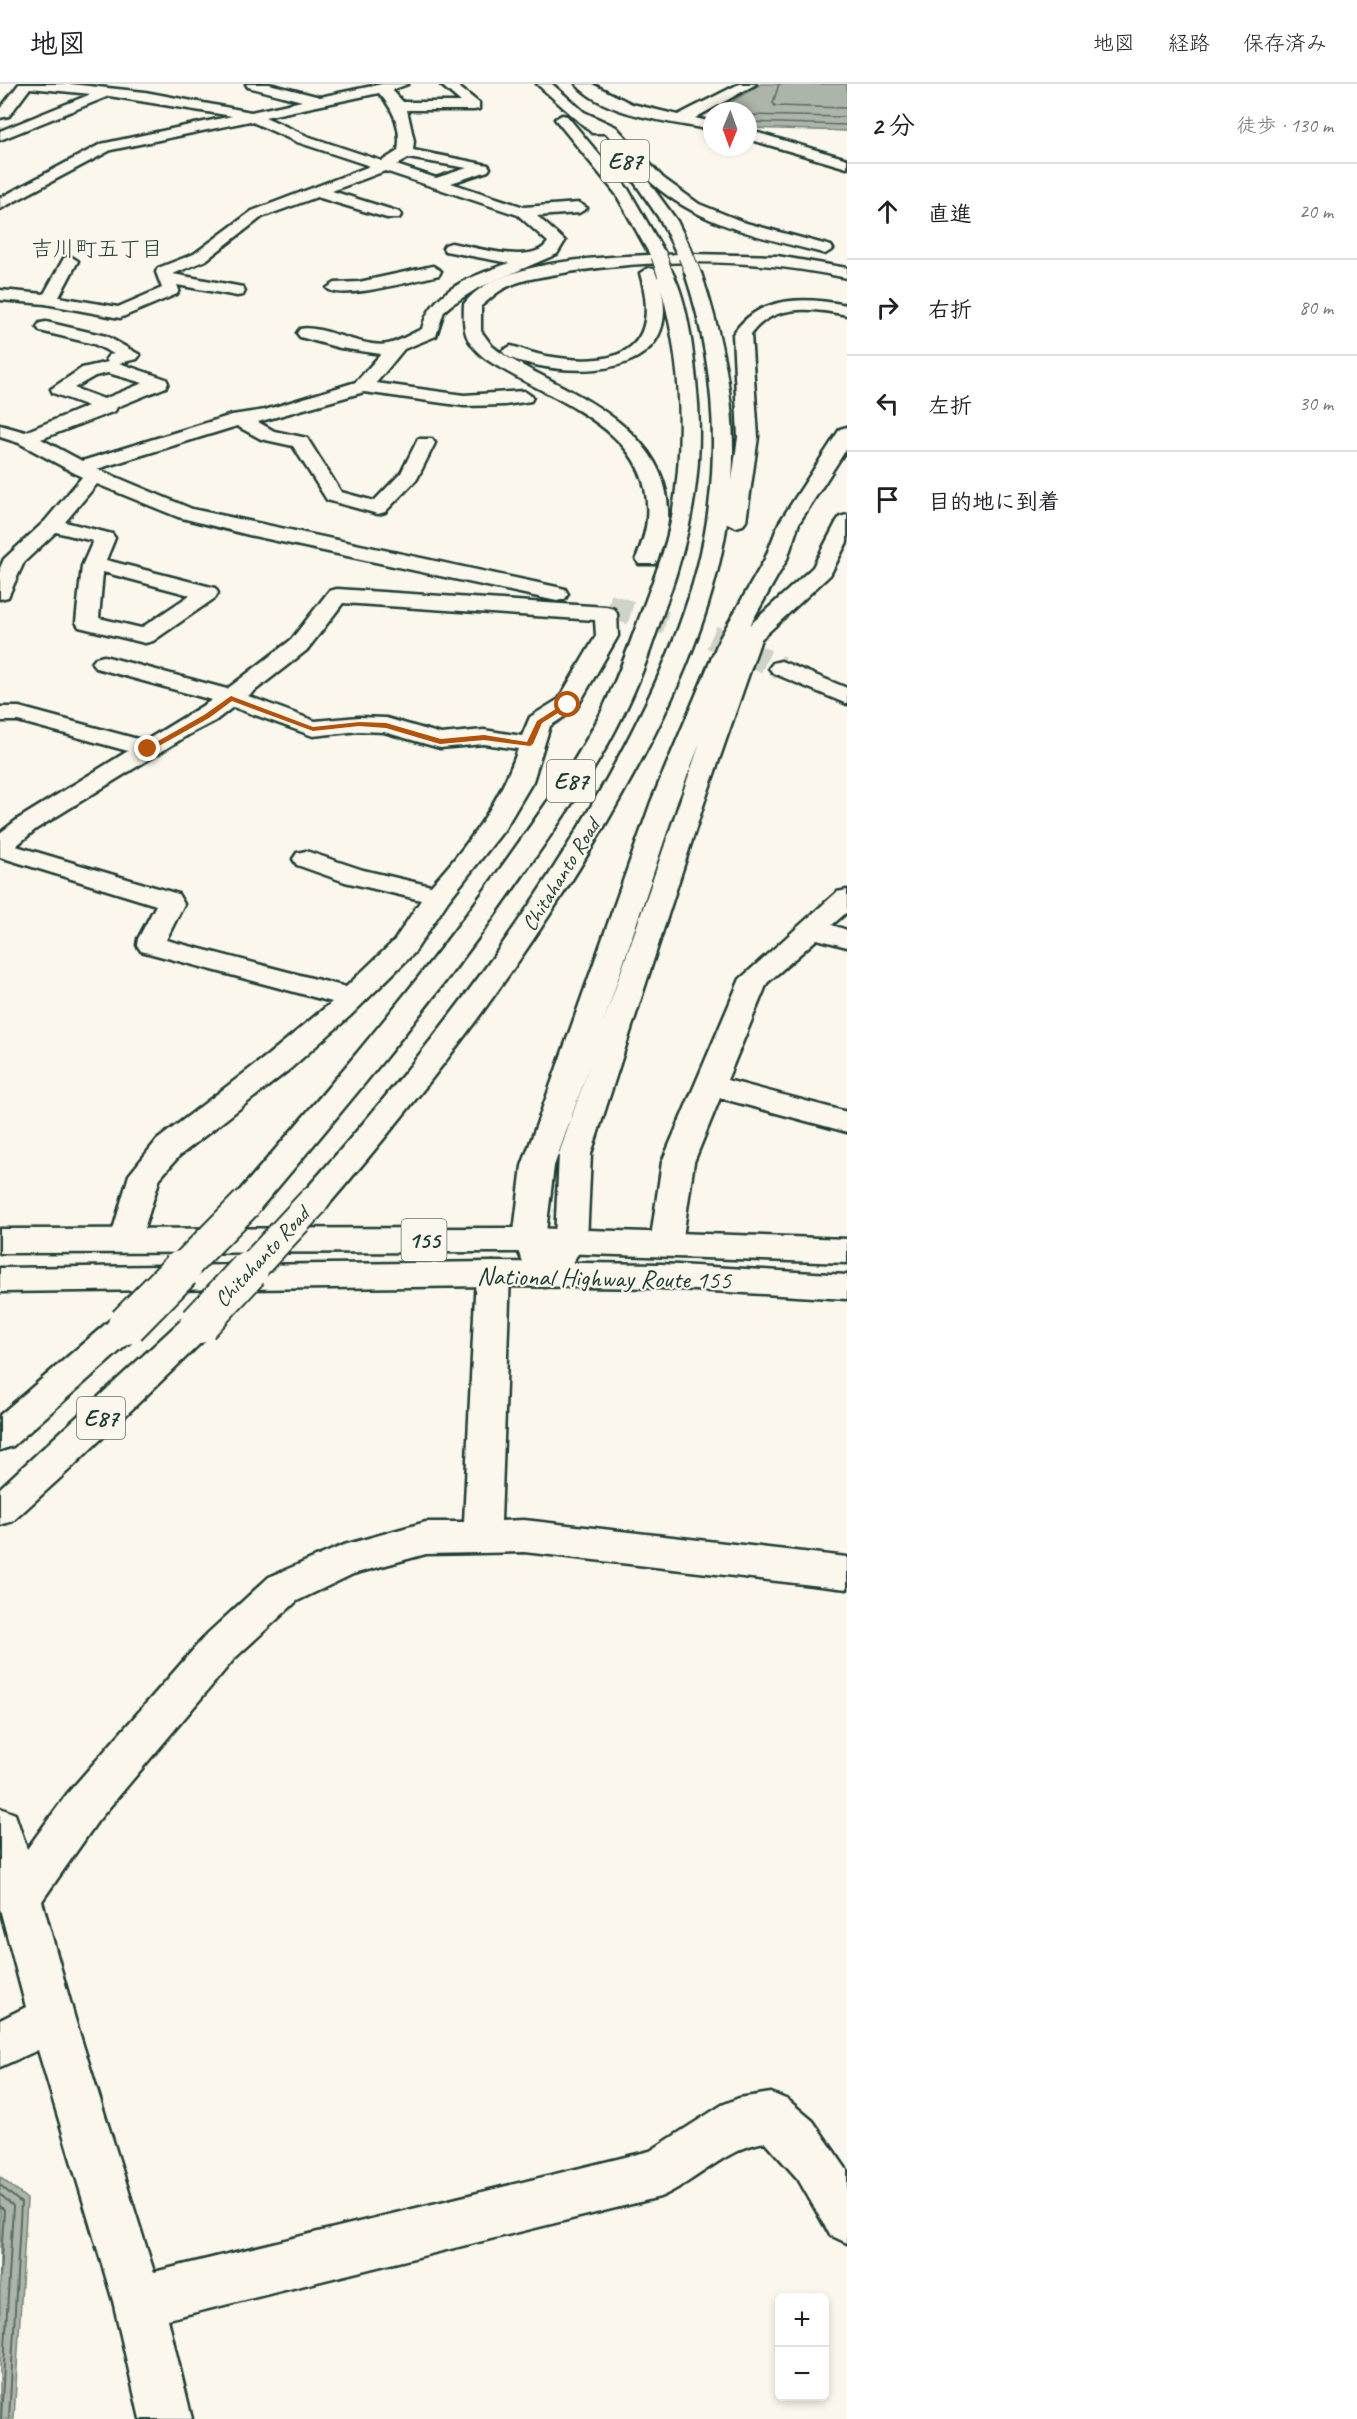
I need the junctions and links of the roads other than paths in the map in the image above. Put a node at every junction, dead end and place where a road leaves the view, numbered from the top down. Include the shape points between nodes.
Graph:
1 (26, 84) edge
2 (32, 84) edge
3 (123, 84) edge
4 (253, 84) edge
5 (447, 84) edge
6 (544, 84) edge
7 (583, 84) edge
8 (749, 84) edge
9 (327, 86) dead end
10 (389, 86) edge
11 (529, 91) dead end
12 (109, 92) junction
13 (351, 95) junction
14 (322, 102) junction
15 (301, 107) junction
16 (395, 110) junction
17 (335, 112) dead end
18 (0, 114) edge
19 (581, 115) junction
20 (254, 117) junction
21 (680, 119) junction
22 (703, 124) edge
23 (0, 137) edge
24 (757, 137) edge
25 (29, 142) dead end
26 (405, 153) junction
27 (81, 161) junction
28 (105, 164) dead end
29 (847, 164) edge
30 (382, 167) junction
31 (437, 183) junction
32 (315, 191) junction
33 (0, 204) edge
34 (579, 208) dead end
35 (523, 212) junction
36 (393, 215) dead end
37 (451, 248) dead end
38 (838, 253) dead end
39 (70, 261) dead end
40 (399, 261) dead end
41 (528, 261) junction
42 (653, 265) junction
43 (433, 271) junction
44 (847, 273) edge
45 (166, 278) junction
46 (847, 281) edge
47 (49, 282) dead end
48 (335, 288) dead end
49 (464, 288) junction
50 (237, 291) dead end
51 (0, 296) edge
52 (45, 299) junction
53 (847, 310) edge
54 (46, 327) dead end
55 (306, 333) dead end
56 (394, 350) junction
57 (104, 367) junction
58 (363, 386) junction
59 (524, 397) dead end
60 (108, 407) junction
61 (239, 418) junction
62 (0, 431) edge
63 (847, 433) edge
64 (26, 439) junction
65 (425, 443) dead end
66 (88, 471) junction
67 (847, 521) edge
68 (52, 525) junction
69 (94, 564) junction
70 (641, 580) dead end
71 (0, 592) edge
72 (696, 610) junction
73 (617, 619) junction
74 (639, 652) junction
75 (104, 663) dead end
76 (781, 668) tunnel mouth
77 (847, 697) edge
78 (231, 698) junction
79 (0, 714) edge
80 (530, 744) junction
81 (148, 749) junction
82 (0, 848) edge
83 (306, 859) dead end
84 (437, 896) junction
85 (847, 898) edge
86 (812, 928) junction
87 (847, 939) edge
88 (352, 998) junction
89 (710, 1086) junction
90 (847, 1122) edge
91 (126, 1240) junction
92 (529, 1240) junction
93 (0, 1241) edge
94 (572, 1241) junction
95 (666, 1244) junction
96 (847, 1251) edge
97 (493, 1274) junction
98 (545, 1275) junction
99 (0, 1280) edge
100 (847, 1287) edge
101 (0, 1436) edge
102 (0, 1510) edge
103 (482, 1535) junction
104 (847, 1573) edge
105 (0, 1828) edge
106 (19, 1896) junction
107 (52, 2019) junction
108 (0, 2044) edge
109 (847, 2218) edge
110 (138, 2301) junction
111 (166, 2419) edge

1 - 18 main road
2 - 12 main road
3 - 12 main road
4 - 14 main road
5 - 16 main road via 474,106
6 - 19 main road, Chitahanto Road / E87
7 - 21 main road via 613,101
8 - 21 main road
9 - 13 main road
10 - 13 main road
10 - 16 main road
11 - 42 main road, E87 via 560,117 601,164 601,176
12 - 20 main road via 203,105
12 - 23 main road
13 - 14 main road
14 - 15 main road
15 - 17 main road
15 - 20 main road
16 - 26 main road via 407,141
19 - 38 main road via 611,130 658,181 694,207 740,226
19 - 72 main road, Chitahanto Road / E87 via 633,171 669,221 690,264 716,346 722,382 723,445 712,546
20 - 27 main road via 106,147
20 - 30 main road via 302,139
21 - 22 main road
23 - 25 main road
24 - 29 main road
26 - 30 main road
26 - 31 main road via 483,168
27 - 28 main road
27 - 33 main road
30 - 31 main road
30 - 32 main road
31 - 35 main road
32 - 36 main road
32 - 45 main road via 257,214 200,257 164,273
34 - 35 main road
35 - 41 main road via 557,241 550,251
37 - 41 main road
39 - 52 main road
40 - 43 main road via 421,264
41 - 49 main road
42 - 46 main road via 653,288 654,328 636,351 611,360 567,365 528,358 501,344 488,326 494,304 508,293 548,277 600,269 697,265 762,267 807,271
42 - 74 main road, Chitahanto Road / E87 via 680,319 691,414 681,521
43 - 48 main road via 359,287
43 - 49 main road
44 - 70 main road via 768,260 586,263 522,276 489,291 472,307 472,333 488,351 603,417 635,446 648,466 658,517
45 - 50 main road
45 - 52 main road via 171,290 120,313
47 - 52 main road
49 - 56 main road via 437,309 430,332
51 - 52 main road
53 - 72 main road via 802,305 768,310 755,317 742,333 748,437 734,536 727,566
54 - 57 main road via 100,340 131,355 112,360
55 - 56 main road via 340,343
56 - 58 main road
57 - 60 main road via 94,368 60,389
57 - 60 main road via 159,383
58 - 59 main road via 405,394 503,401
58 - 61 main road via 267,415
60 - 64 main road
61 - 65 main road via 268,435 300,442 334,496 378,508 410,475
61 - 66 main road
62 - 64 main road
63 - 92 main road via 789,523 776,559 731,638 664,802 538,1166
64 - 66 main road
66 - 68 main road
66 - 73 main road via 185,513 579,598 608,606
67 - 94 main road via 822,570 751,636 691,803 575,1154
68 - 69 main road via 105,538
68 - 71 main road via 15,559
69 - 69 main road via 87,622 145,636 207,593
72 - 102 main road, Chitahanto Road / E87, bridge via 649,724 595,823 523,936 445,1044 383,1123 199,1324
73 - 74 main road
73 - 78 main road via 337,596 299,645
73 - 80 main road via 568,705 539,722
74 - 101 main road, Chitahanto Road / E87, bridge via 611,715 550,817 473,928 395,1030 246,1204 127,1325
75 - 78 main road
76 - 77 main road
78 - 80 main road via 313,729 386,725 440,741 484,738
78 - 81 main road
79 - 81 main road via 19,714
80 - 84 main road via 520,781 491,830
81 - 82 main road via 27,824
82 - 88 main road via 168,900 168,911 152,936 151,945
83 - 84 main road via 354,876
84 - 88 main road via 404,947
85 - 86 main road
86 - 87 main road
86 - 89 main road via 754,979
88 - 91 main road via 279,1062 168,1148 145,1175
89 - 90 main road
89 - 95 main road via 678,1162
91 - 92 main road, National Highway Route 155 / 155
91 - 93 main road, National Highway Route 155 / 155
92 - 94 main road, National Highway Route 155 / 155
92 - 98 main road
94 - 95 main road, National Highway Route 155 / 155
94 - 98 main road
95 - 96 main road, National Highway Route 155 / 155
97 - 98 main road, National Highway Route 155 / 155
97 - 99 main road, National Highway Route 155 / 155
97 - 103 main road
98 - 100 main road, National Highway Route 155 / 155 via 660,1276
103 - 104 main road via 524,1536
103 - 106 main road via 426,1538 344,1561 283,1589 221,1646 82,1808
105 - 106 main road
106 - 107 main road
107 - 108 main road
107 - 110 main road
109 - 110 main road via 793,2131 771,2117 739,2122 660,2173
110 - 111 main road

